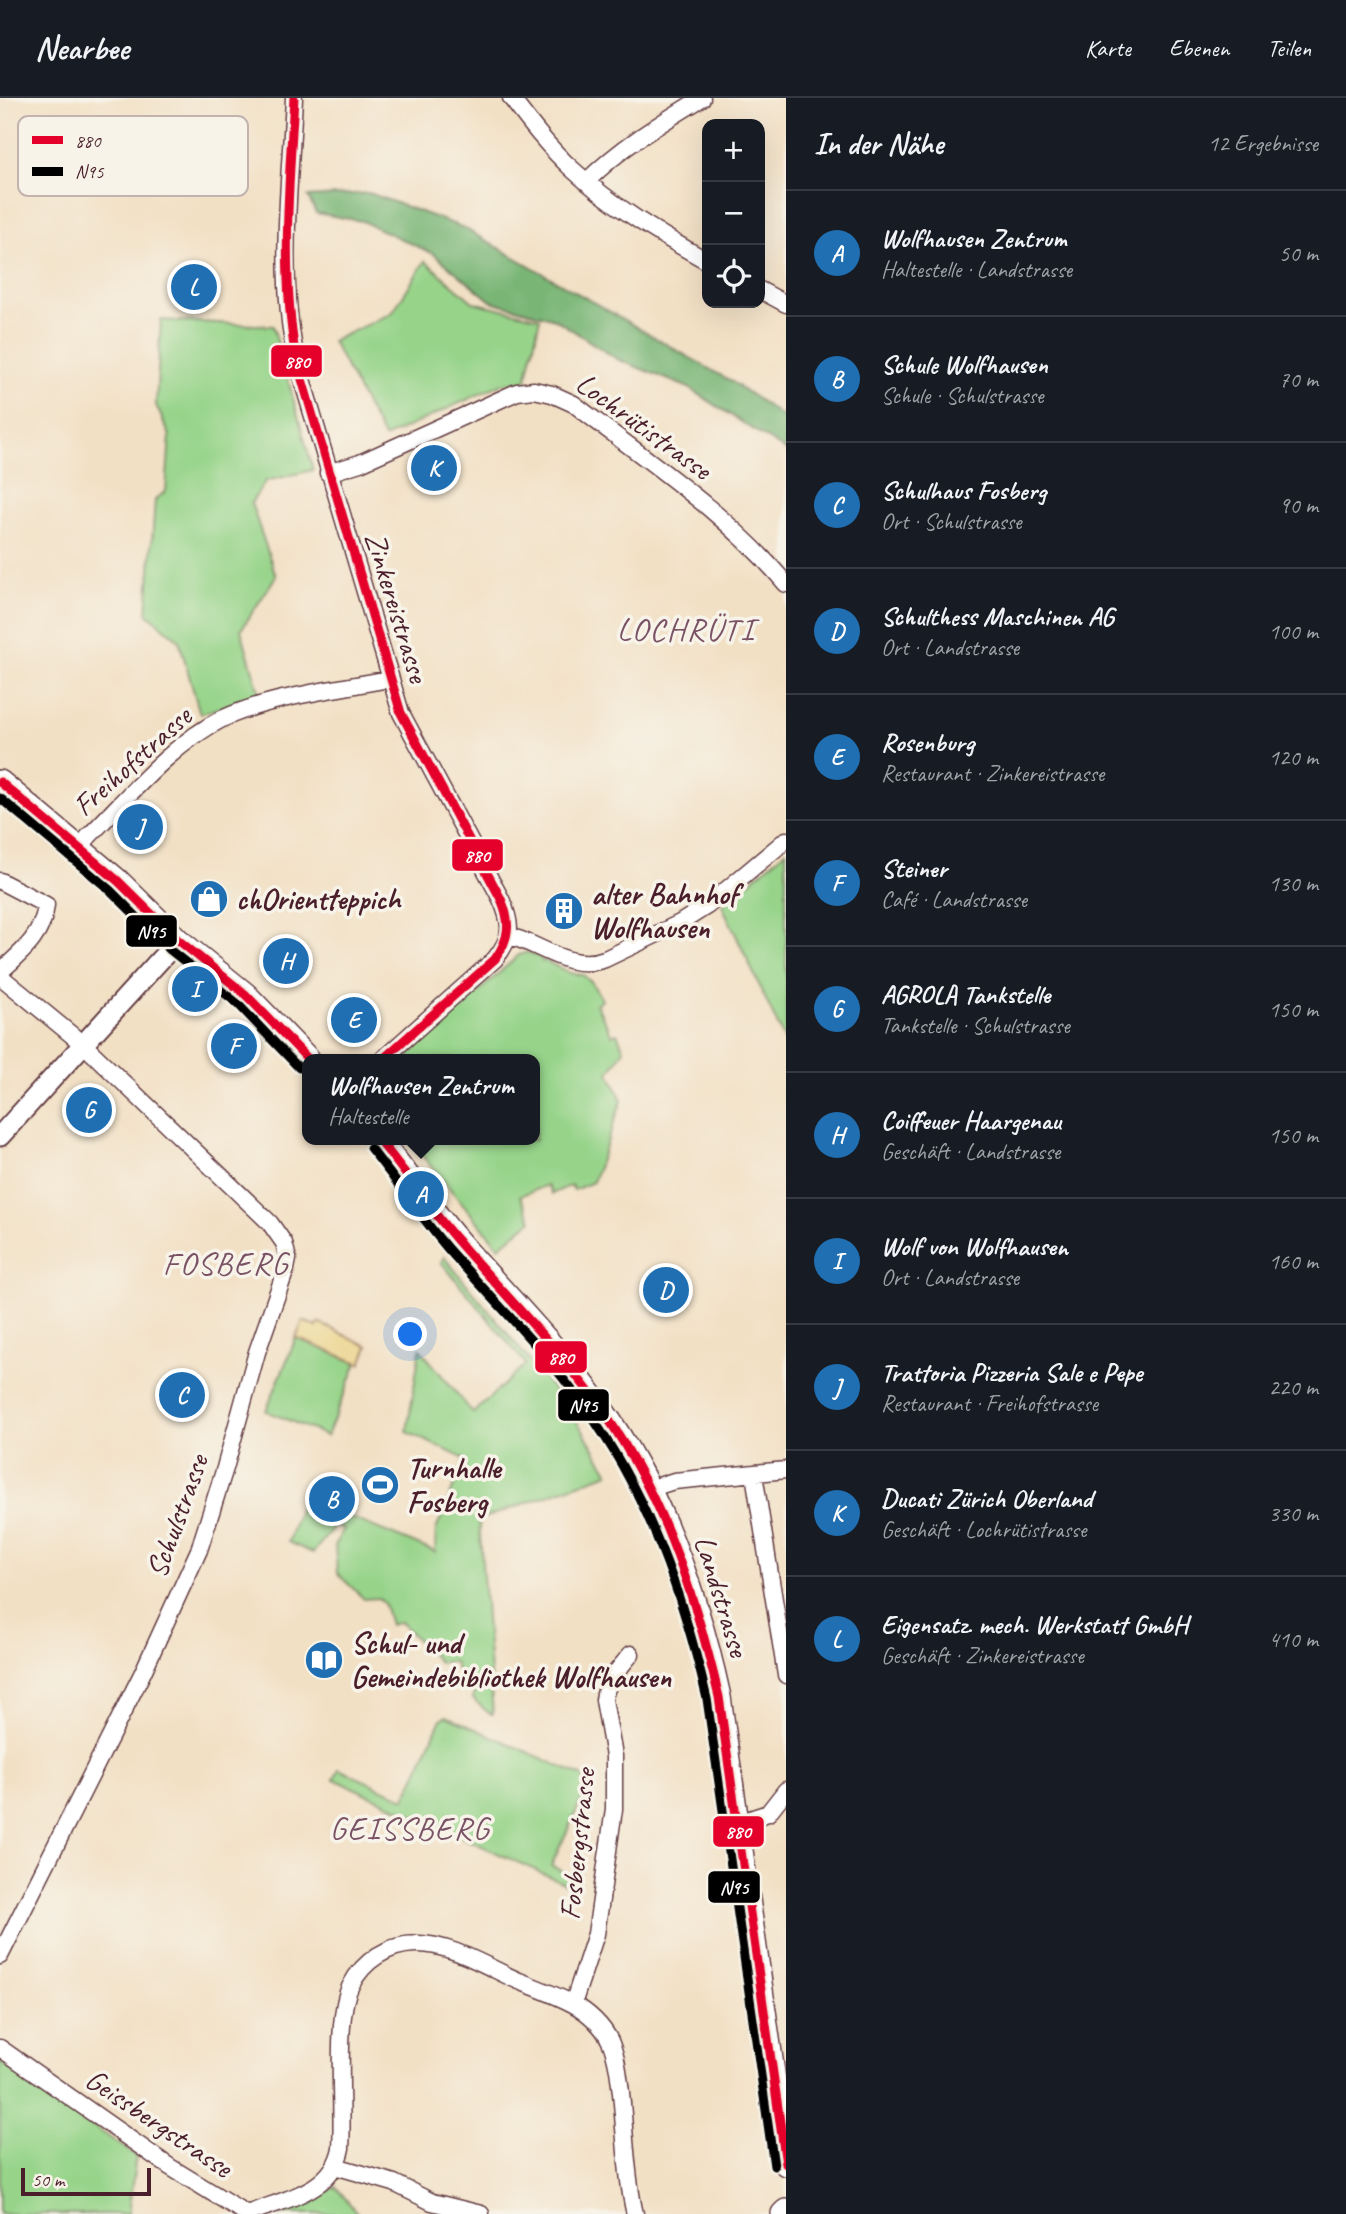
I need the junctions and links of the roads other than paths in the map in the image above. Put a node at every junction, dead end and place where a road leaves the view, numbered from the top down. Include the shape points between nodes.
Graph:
1 (294, 98) edge
2 (512, 98) edge
3 (702, 98) edge
4 (587, 181) junction
5 (702, 258) edge
6 (765, 293) edge
7 (786, 304) edge
8 (328, 473) junction
9 (786, 584) edge
10 (389, 679) junction
11 (0, 782) edge
12 (786, 839) edge
13 (79, 849) junction
14 (0, 881) edge
15 (509, 936) junction
16 (178, 940) junction
17 (0, 974) edge
18 (84, 1045) junction
19 (303, 1054) edge
20 (389, 1054) edge
21 (0, 1136) edge
22 (383, 1145) edge
23 (786, 1470) edge
24 (754, 1474) junction
25 (649, 1489) junction
26 (631, 1654) dead end
27 (786, 1675) edge
28 (786, 1790) edge
29 (738, 1823) junction
30 (0, 1956) edge
31 (573, 2004) junction
32 (0, 2048) edge
33 (786, 2164) edge
34 (335, 2166) junction
35 (247, 2214) edge
36 (481, 2214) edge
37 (635, 2214) edge

1 - 8 street, Zinkereistrasse via 286,305
2 - 4 street via 551,148
3 - 4 street via 637,138
4 - 5 street via 628,214
6 - 7 street
8 - 9 street, Lochrütistrasse via 360,463 503,396 534,390 552,394 574,404 726,523
8 - 10 street, Zinkereistrasse
10 - 13 street, Freihofstrasse via 251,707 221,720 177,750
10 - 15 street, Zinkereistrasse via 418,750 500,899 509,920
11 - 13 main road
12 - 15 street via 707,906 598,961 572,962
13 - 16 main road
14 - 17 street via 46,905 44,921
15 - 20 street via 495,959
16 - 18 street
16 - 19 main road via 245,994
17 - 18 street, Schulstrasse
18 - 21 street
18 - 30 street, Schulstrasse via 270,1223 284,1243 288,1259 199,1550
22 - 25 main road, Landstrasse via 454,1237 571,1368 611,1422
23 - 24 street
24 - 25 street via 674,1481
24 - 27 street
25 - 29 main road, Landstrasse via 677,1551 705,1638
26 - 31 street, Fosbergstrasse via 604,1692 615,1765 614,1809 595,1941
28 - 29 street via 768,1813
29 - 33 main road, Landstrasse
31 - 34 street via 430,1944 380,1953 361,1971 346,1997 342,2137
31 - 37 street via 604,2031 613,2049
32 - 35 street, Geissbergstrasse via 170,2167
34 - 35 street, Geissbergstrasse via 317,2186
34 - 36 street via 394,2183 432,2202

